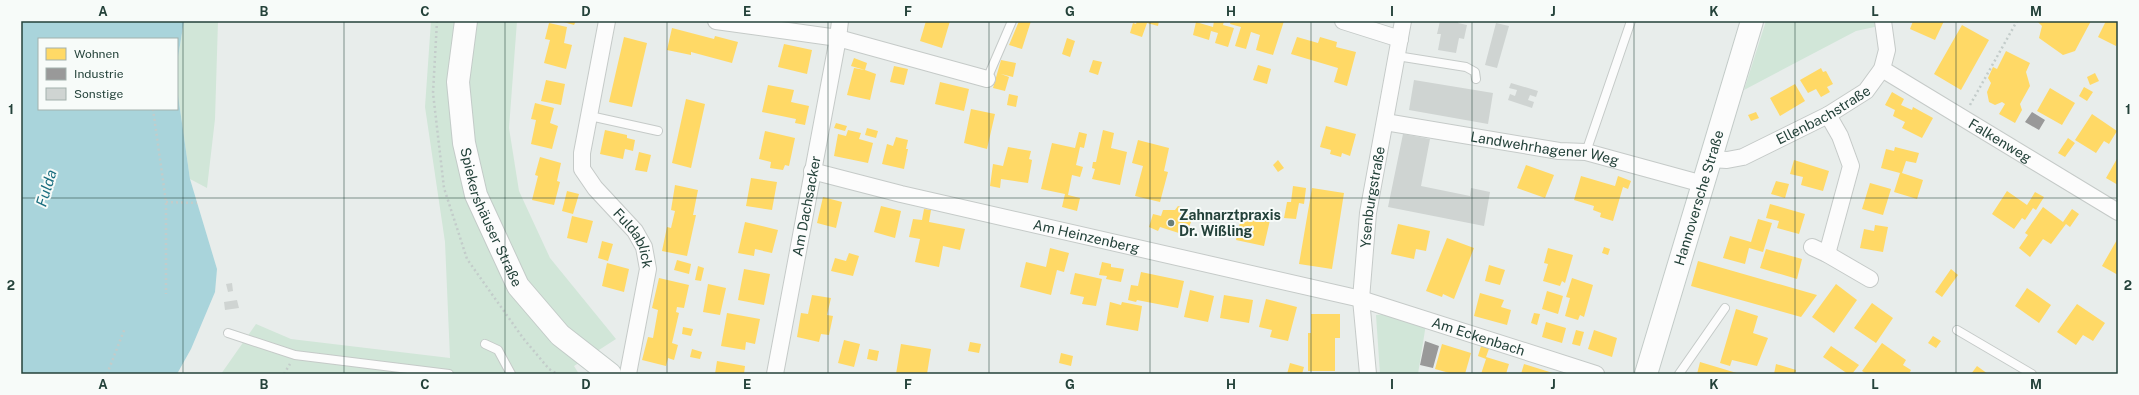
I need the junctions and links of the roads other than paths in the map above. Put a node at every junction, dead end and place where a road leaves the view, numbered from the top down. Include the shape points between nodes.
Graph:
1 (466, 21) edge
2 (607, 21) edge
3 (716, 21) edge
4 (840, 21) edge
5 (1012, 21) edge
6 (1343, 21) edge
7 (1403, 21) edge
8 (1631, 21) edge
9 (1752, 21) edge
10 (1883, 21) edge
11 (838, 38) junction
12 (1400, 39) junction
13 (1397, 56) junction
14 (1882, 69) junction
15 (1476, 79) dead end
16 (987, 80) joint
17 (1828, 114) junction
18 (590, 116) junction
19 (1385, 122) junction
20 (658, 131) dead end
21 (1586, 152) junction
22 (1710, 159) junction
23 (812, 171) junction
24 (1702, 184) junction
25 (2118, 212) edge
26 (1870, 279) dead end
27 (1360, 299) junction
28 (1725, 308) dead end
29 (1957, 330) dead end
30 (228, 333) dead end
31 (485, 344) dead end
32 (449, 374) edge
33 (511, 374) edge
34 (610, 374) edge
35 (628, 374) edge
36 (775, 374) edge
37 (1368, 374) edge
38 (1596, 374) edge
39 (1646, 374) edge
40 (1679, 374) edge
41 (2032, 374) edge

1 - 34 street, Spiekershäuser Straße via 458,82 464,144 476,195 518,286 560,335
2 - 18 street, Fuldablick
3 - 11 street
4 - 11 street, Am Dachsacker
5 - 16 lane
6 - 12 street
7 - 12 street, Ysenburgstraße
8 - 21 lane
9 - 22 street, Hannoversche Straße
10 - 14 street, Ellenbachstraße via 1887,50
11 - 16 street
11 - 23 street, Am Dachsacker
12 - 13 street, Ysenburgstraße
13 - 15 lane via 1466,67 1475,72
13 - 19 street, Ysenburgstraße
14 - 17 street, Ellenbachstraße via 1866,90
14 - 25 street, Falkenweg
17 - 22 street, Ellenbachstraße via 1743,156 1727,160
17 - 26 street via 1840,136 1851,166 1819,251
18 - 20 lane
18 - 35 street, Fuldablick via 582,153 582,169 595,188 635,231 644,248 648,269
19 - 21 street, Landwehrhagener Weg via 1559,151
19 - 27 street, Ysenburgstraße via 1368,213
21 - 24 street, Landwehrhagener Weg
22 - 24 street, Hannoversche Straße
23 - 27 street, Am Heinzenberg via 901,194
23 - 36 street, Am Dachsacker
24 - 39 street, Hannoversche Straße
27 - 37 street, Ysenburgstraße
27 - 38 street, Am Eckenbach
28 - 40 lane
29 - 41 lane
30 - 32 lane via 295,355
31 - 33 lane via 498,350

